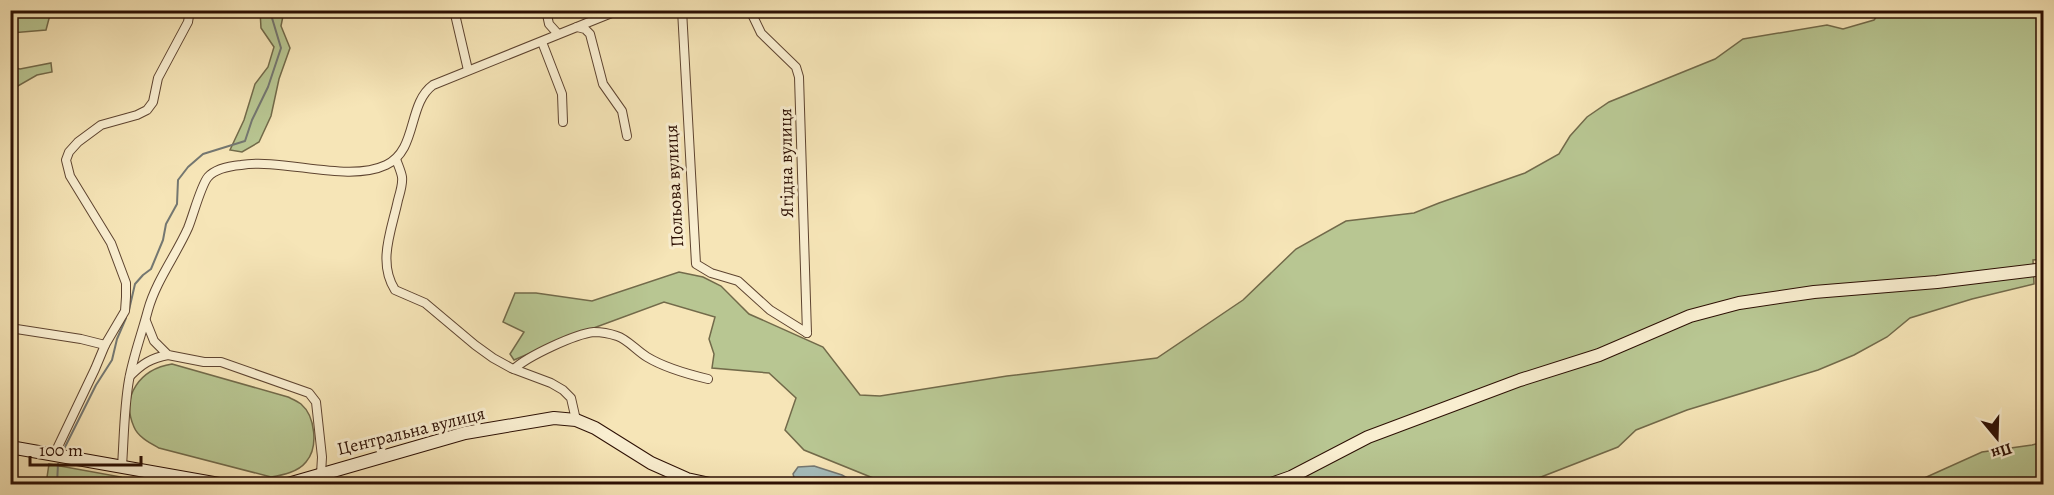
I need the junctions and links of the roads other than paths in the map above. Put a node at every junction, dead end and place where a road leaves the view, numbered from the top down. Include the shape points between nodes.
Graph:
1 (190, 10) edge
2 (454, 10) edge
3 (546, 10) edge
4 (619, 10) edge
5 (682, 10) edge
6 (750, 10) edge
7 (777, 10) edge
8 (788, 10) edge
9 (577, 27) junction
10 (558, 34) junction
11 (542, 42) junction
12 (468, 70) junction
13 (563, 122) dead end
14 (627, 136) dead end
15 (396, 159) junction
16 (2043, 270) edge
17 (146, 321) junction
18 (10, 328) edge
19 (807, 333) joint
20 (105, 345) junction
21 (168, 355) junction
22 (514, 369) junction
23 (130, 377) junction
24 (708, 379) dead end
25 (576, 420) junction
26 (10, 447) edge
27 (54, 455) junction
28 (122, 466) junction
29 (321, 474) junction
30 (219, 484) edge
31 (288, 484) edge
32 (710, 484) edge
33 (1271, 484) edge

1 - 20 street via 147,110 101,125 78,142 66,160 70,176 111,243 126,283 125,311
2 - 12 street
3 - 10 street via 549,24
4 - 9 street
5 - 19 street, Польова вулиця via 696,264 738,281 770,310
6 - 19 street, Ягідна вулиця via 761,33 799,76
7 - 8 street
9 - 10 street
9 - 14 street via 590,34 603,84 622,111
10 - 11 street
11 - 12 street
11 - 13 street via 562,94
12 - 15 street via 427,89
15 - 17 street via 356,171 264,164 243,164 216,171 206,179 187,229 156,289
15 - 22 street via 402,177 386,253 391,284 395,290 425,303 475,345
16 - 33 main road via 1814,292 1739,303 1690,316 1599,355 1368,436
17 - 21 street via 154,341
17 - 23 street
18 - 20 street
20 - 27 street
21 - 23 street via 154,357
21 - 29 street via 221,362 309,393 316,402
22 - 24 street via 534,355 594,332 617,336 649,358
22 - 25 street via 563,390 570,398
23 - 28 street
25 - 29 main road, Центральна вулиця via 554,418 465,432
25 - 32 main road, Центральна вулиця via 651,463 687,479
26 - 27 main road
27 - 28 main road
28 - 30 main road
29 - 31 main road, Центральна вулиця

